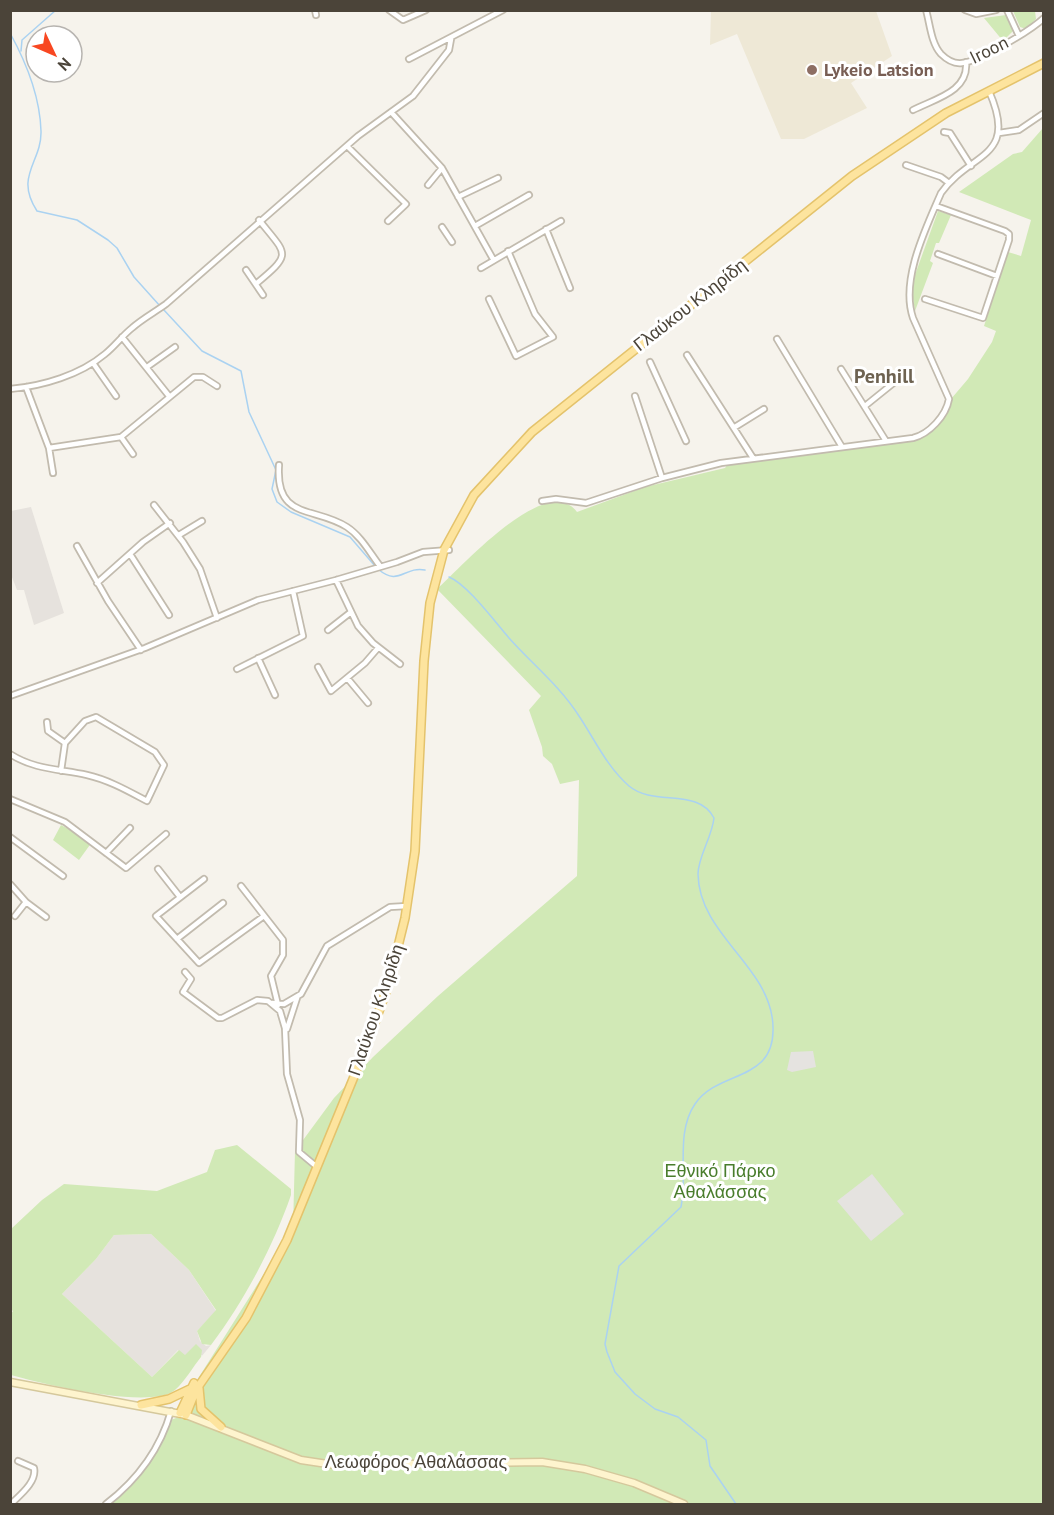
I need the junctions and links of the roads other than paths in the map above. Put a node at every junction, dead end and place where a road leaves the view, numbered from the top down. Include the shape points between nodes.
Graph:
1 (390, 10) edge
2 (426, 10) edge
3 (503, 10) edge
4 (926, 10) edge
5 (964, 10) edge
6 (996, 10) edge
7 (1007, 10) edge
8 (495, 12) edge
9 (1044, 18) edge
10 (1018, 36) junction
11 (451, 39) junction
12 (410, 60) dead end
13 (966, 62) junction
14 (1044, 63) edge
15 (1044, 68) edge
16 (990, 93) junction
17 (913, 110) dead end
18 (391, 112) junction
19 (1044, 113) edge
20 (944, 132) dead end
21 (999, 133) junction
22 (347, 146) junction
23 (906, 165) dead end
24 (971, 166) junction
25 (442, 168) junction
26 (498, 178) dead end
27 (949, 183) junction
28 (428, 184) dead end
29 (529, 195) dead end
30 (458, 197) junction
31 (936, 206) junction
32 (259, 220) junction
33 (388, 221) dead end
34 (561, 221) dead end
35 (475, 226) junction
36 (442, 227) dead end
37 (546, 230) junction
38 (452, 242) dead end
39 (508, 251) junction
40 (938, 254) dead end
41 (494, 259) junction
42 (481, 268) dead end
43 (246, 270) dead end
44 (997, 276) junction
45 (257, 283) junction
46 (570, 288) dead end
47 (263, 295) dead end
48 (489, 299) dead end
49 (925, 299) dead end
50 (122, 337) junction
51 (777, 339) dead end
52 (175, 347) dead end
53 (687, 355) dead end
54 (650, 362) dead end
55 (93, 363) junction
56 (147, 367) junction
57 (841, 369) dead end
58 (901, 377) dead end
59 (217, 386) dead end
60 (26, 387) junction
61 (10, 389) edge
62 (116, 396) dead end
63 (169, 396) junction
64 (635, 396) dead end
65 (865, 406) junction
66 (764, 409) dead end
67 (735, 427) junction
68 (121, 437) junction
69 (686, 441) dead end
70 (886, 441) junction
71 (842, 447) junction
72 (50, 448) junction
73 (133, 454) dead end
74 (753, 458) junction
75 (279, 465) dead end
76 (53, 473) dead end
77 (662, 478) junction
78 (542, 501) dead end
79 (154, 505) dead end
80 (202, 521) dead end
81 (170, 523) junction
82 (179, 536) junction
83 (77, 546) dead end
84 (446, 550) junction
85 (130, 554) junction
86 (379, 567) junction
87 (336, 580) junction
88 (97, 583) junction
89 (293, 591) junction
90 (351, 612) junction
91 (169, 615) dead end
92 (217, 618) junction
93 (328, 630) dead end
94 (378, 648) junction
95 (141, 650) junction
96 (258, 658) junction
97 (400, 664) dead end
98 (318, 667) dead end
99 (237, 669) dead end
100 (348, 679) junction
101 (274, 695) dead end
102 (10, 696) edge
103 (368, 703) dead end
104 (47, 722) dead end
105 (65, 743) junction
106 (10, 754) edge
107 (61, 771) junction
108 (12, 800) edge
109 (10, 807) edge
110 (130, 828) dead end
111 (166, 834) dead end
112 (10, 837) edge
113 (106, 853) junction
114 (158, 869) dead end
115 (63, 876) dead end
116 (204, 879) dead end
117 (10, 884) edge
118 (241, 886) dead end
119 (180, 897) junction
120 (26, 902) junction
121 (223, 903) dead end
122 (408, 906) junction
123 (15, 916) dead end
124 (264, 916) junction
125 (46, 917) dead end
126 (177, 939) junction
127 (185, 972) dead end
128 (297, 998) junction
129 (275, 1004) junction
130 (285, 1033) junction
131 (317, 1167) junction
132 (10, 1382) edge
133 (196, 1384) junction
134 (141, 1405) junction
135 (171, 1411) junction
136 (183, 1414) junction
137 (221, 1427) junction
138 (18, 1461) dead end
139 (10, 1494) edge
140 (18, 1498) junction
141 (11, 1504) edge
142 (106, 1504) edge
143 (684, 1504) edge

1 - 2 street via 403,20
3 - 8 street
4 - 13 street, Iroon via 940,52 952,62
5 - 6 street via 976,14
7 - 10 street
8 - 11 street
9 - 10 street, Iroon
10 - 13 street, Iroon
11 - 12 street
11 - 18 street via 450,48 420,89
13 - 17 street via 966,75 959,87
14 - 16 main road, Γλαύκου Κληρίδη
15 - 16 main road, Γλαύκου Κληρίδη
16 - 21 street
16 - 84 main road, Γλαύκου Κληρίδη via 891,148 852,176 532,432 496,468
18 - 22 street
18 - 25 street
19 - 21 street via 1019,130
20 - 24 street via 950,133
21 - 24 street via 990,152
22 - 32 street
22 - 33 street via 406,204
23 - 27 street
24 - 27 street
25 - 28 street
25 - 30 street
26 - 30 street
27 - 31 street
29 - 35 street
30 - 35 street
31 - 44 street via 1009,234
31 - 70 street via 910,277 908,295 913,318 947,393 948,406 922,436
32 - 45 street via 282,248 283,255 282,261
32 - 50 street via 164,306
34 - 37 street
35 - 41 street
36 - 38 street
37 - 39 street
37 - 46 street
39 - 41 street
39 - 48 street via 535,314 553,337 516,356
40 - 44 street
41 - 42 street
43 - 45 street
44 - 49 street via 983,318
45 - 47 street
50 - 55 street
50 - 56 street
51 - 71 street
52 - 56 street
53 - 67 street
54 - 69 street
55 - 60 street
55 - 62 street
56 - 63 street
57 - 65 street
58 - 65 street
59 - 63 street via 195,377
60 - 61 street
60 - 72 street
63 - 68 street
64 - 77 street
65 - 70 street
66 - 67 street
67 - 74 street
68 - 72 street
68 - 73 street
70 - 71 street
71 - 74 street
72 - 76 street
74 - 77 street
75 - 86 street via 281,493 295,507 345,525
77 - 78 street via 598,501
79 - 81 street
80 - 82 street
81 - 82 street
81 - 85 street
82 - 92 street via 200,569
83 - 88 street
84 - 86 street via 423,552
84 - 122 main road, Γλαύκου Κληρίδη via 428,624 424,661 415,851
85 - 88 street
85 - 91 street
86 - 87 street
87 - 89 street
87 - 90 street
88 - 95 street
89 - 92 street via 258,600
89 - 96 street via 303,636
90 - 93 street
90 - 94 street
92 - 95 street
94 - 97 street
94 - 100 street
95 - 102 street
96 - 99 street
96 - 101 street
98 - 100 street via 331,691
100 - 103 street
104 - 105 street via 48,731
105 - 107 street
105 - 107 street via 85,720 96,717 155,752 164,765 147,801 111,782
106 - 107 street via 33,767
108 - 109 street
108 - 113 street via 65,822
110 - 113 street
111 - 113 street via 126,868
112 - 115 street
114 - 119 street
116 - 119 street
117 - 120 street
118 - 124 street
119 - 126 street via 156,916
120 - 123 street
120 - 125 street
121 - 126 street
122 - 128 street via 390,907 327,946
122 - 131 main road, Γλαύκου Κληρίδη via 382,1003
124 - 126 street via 199,963
124 - 129 street via 285,947 271,976
127 - 129 street via 191,980 183,992 218,1018 257,1000
128 - 129 street
128 - 130 street
129 - 130 street
130 - 131 street via 287,1074 300,1120 299,1152
131 - 133 main road, Γλαύκου Κληρίδη via 287,1240 253,1304
132 - 134 main road, Λεωφόρος Αθαλάσσας
133 - 134 main road via 180,1395
133 - 136 main road, Γλαύκου Κληρίδη
133 - 137 main road via 200,1406
134 - 135 main road, Λεωφόρος Αθαλάσσας
135 - 136 main road, Λεωφόρος Αθαλάσσας
135 - 142 street via 147,1462 130,1484
136 - 137 main road, Λεωφόρος Αθαλάσσας
137 - 143 main road, Λεωφόρος Αθαλάσσας via 301,1461 334,1465 542,1462 585,1468
138 - 140 street via 36,1470 32,1482
139 - 140 street
140 - 141 street

